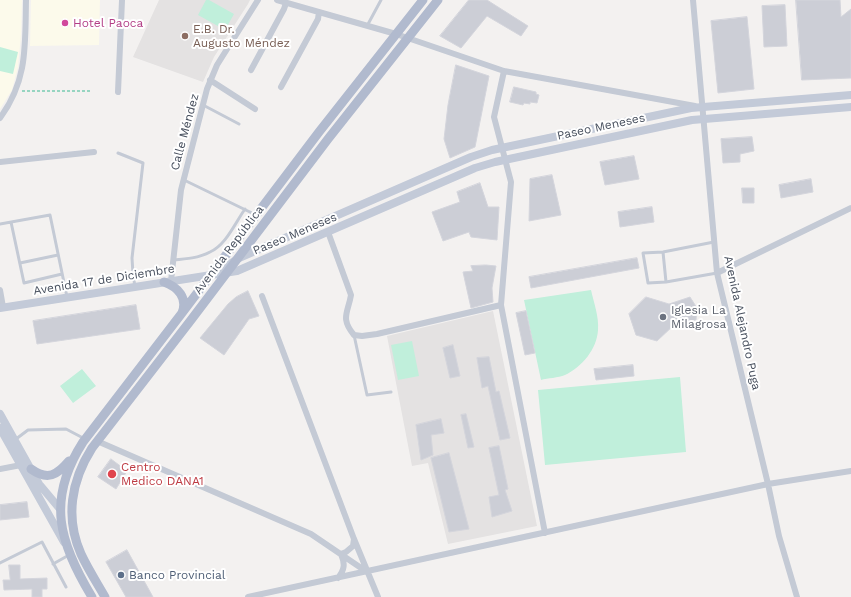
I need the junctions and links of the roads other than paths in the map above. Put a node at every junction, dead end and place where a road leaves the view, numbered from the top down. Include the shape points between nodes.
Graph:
1 (26, 0) edge
2 (122, 0) edge
3 (258, 0) edge
4 (277, 0) edge
5 (381, 0) edge
6 (423, 0) edge
7 (438, 0) edge
8 (693, 0) edge
9 (286, 3) junction
10 (319, 12) junction
11 (367, 26) junction
12 (396, 34) junction
13 (408, 38) junction
14 (251, 70) dead end
15 (504, 71) junction
16 (210, 80) junction
17 (282, 87) dead end
18 (118, 92) dead end
19 (851, 95) edge
20 (203, 105) junction
21 (703, 107) junction
22 (851, 107) edge
23 (255, 109) dead end
24 (0, 118) edge
25 (704, 120) junction
26 (238, 124) dead end
27 (503, 147) junction
28 (94, 152) dead end
29 (118, 153) dead end
30 (505, 159) junction
31 (0, 162) edge
32 (184, 180) junction
33 (851, 208) edge
34 (245, 209) junction
35 (257, 215) junction
36 (10, 222) junction
37 (0, 224) edge
38 (328, 232) junction
39 (714, 242) junction
40 (664, 252) junction
41 (58, 255) junction
42 (239, 258) junction
43 (173, 260) junction
44 (20, 263) junction
45 (227, 273) junction
46 (717, 273) junction
47 (62, 274) junction
48 (211, 275) junction
49 (168, 282) junction
50 (666, 282) junction
51 (135, 287) junction
52 (0, 290) edge
53 (262, 296) dead end
54 (67, 297) junction
55 (501, 305) junction
56 (2, 308) edge
57 (181, 315) junction
58 (354, 335) junction
59 (391, 392) dead end
60 (0, 414) edge
61 (0, 428) edge
62 (85, 439) junction
63 (14, 440) junction
64 (97, 441) junction
65 (74, 455) junction
66 (21, 465) junction
67 (0, 469) edge
68 (30, 469) junction
69 (851, 471) edge
70 (768, 484) junction
71 (60, 509) junction
72 (73, 529) junction
73 (545, 534) junction
74 (354, 539) junction
75 (66, 545) junction
76 (70, 554) junction
77 (341, 554) junction
78 (0, 563) edge
79 (53, 564) junction
80 (367, 572) junction
81 (338, 578) junction
82 (66, 588) dead end
83 (92, 597) edge
84 (105, 597) edge
85 (248, 597) edge
86 (378, 597) edge
87 (797, 597) edge

1 - 24 street via 25,52 22,69 12,100
2 - 18 street
3 - 16 street, Calle Méndez
4 - 9 street
5 - 11 lane
6 - 12 main road, Avenida República
7 - 13 main road, Avenida República
8 - 21 street, Avenida Alejandro Puga
9 - 10 street
9 - 14 street
10 - 11 street
10 - 17 street via 318,19
11 - 12 street
12 - 13 street
12 - 35 main road, Avenida República
13 - 15 street
13 - 42 main road, Avenida República
15 - 21 street
15 - 27 street via 494,116
16 - 20 street, Calle Méndez
16 - 23 street
19 - 21 street, Paseo Meneses
20 - 26 lane
20 - 32 street, Calle Méndez
21 - 25 street, Avenida Alejandro Puga
21 - 27 street, Paseo Meneses
22 - 25 street, Paseo Meneses
25 - 30 street, Paseo Meneses via 676,123
25 - 39 street, Avenida Alejandro Puga
27 - 30 street
27 - 42 street, Paseo Meneses via 471,157
28 - 31 street
29 - 51 lane via 143,163 132,258
30 - 38 street, Paseo Meneses via 476,168
30 - 55 street via 511,182
32 - 34 lane
32 - 43 street, Calle Méndez
33 - 46 street
34 - 35 lane
34 - 43 lane via 215,249 204,255
35 - 48 main road, Avenida República
36 - 37 lane
36 - 41 lane via 50,215
36 - 44 lane
38 - 45 street, Paseo Meneses via 241,270
38 - 58 street via 351,295 345,313 347,326
39 - 40 lane
39 - 46 street, Avenida Alejandro Puga
40 - 50 lane
40 - 50 lane via 643,253 648,283
41 - 44 lane
41 - 47 lane
42 - 45 main road, Avenida República
42 - 48 street, Paseo Meneses
43 - 49 street, Calle Méndez
44 - 47 lane via 24,283
45 - 48 street, Paseo Meneses
45 - 64 main road, Avenida República
46 - 50 lane
46 - 70 street, Avenida Alejandro Puga
47 - 54 lane
48 - 49 street, Avenida 17 de Diciembre
48 - 57 main road, Avenida República
49 - 51 street, Avenida 17 de Diciembre
49 - 57 main road via 181,293 184,305
51 - 54 street, Avenida 17 de Diciembre
52 - 56 street
53 - 74 street
54 - 56 street, Avenida 17 de Diciembre
55 - 58 street via 376,334
55 - 73 street
57 - 62 main road, Avenida República
58 - 59 lane via 367,395
60 - 63 street
61 - 66 street
62 - 63 lane via 66,429 28,430
62 - 65 main road, Avenida República
63 - 68 street
64 - 72 main road, Avenida República via 84,461 75,483 71,509
64 - 77 street via 311,534
65 - 68 main road via 54,474 40,475
65 - 71 main road via 64,480
66 - 67 street
66 - 75 street
68 - 71 street
69 - 70 street
70 - 73 street
70 - 87 street, Avenida Alejandro Puga via 779,536
71 - 72 main road
71 - 75 main road
72 - 84 main road via 81,554
73 - 80 street
74 - 77 street via 353,546
74 - 80 street
75 - 76 main road
76 - 79 lane
76 - 83 main road
77 - 80 street
77 - 81 street via 344,570
78 - 79 lane via 42,542
79 - 82 lane
80 - 81 street
80 - 86 street
81 - 85 street

